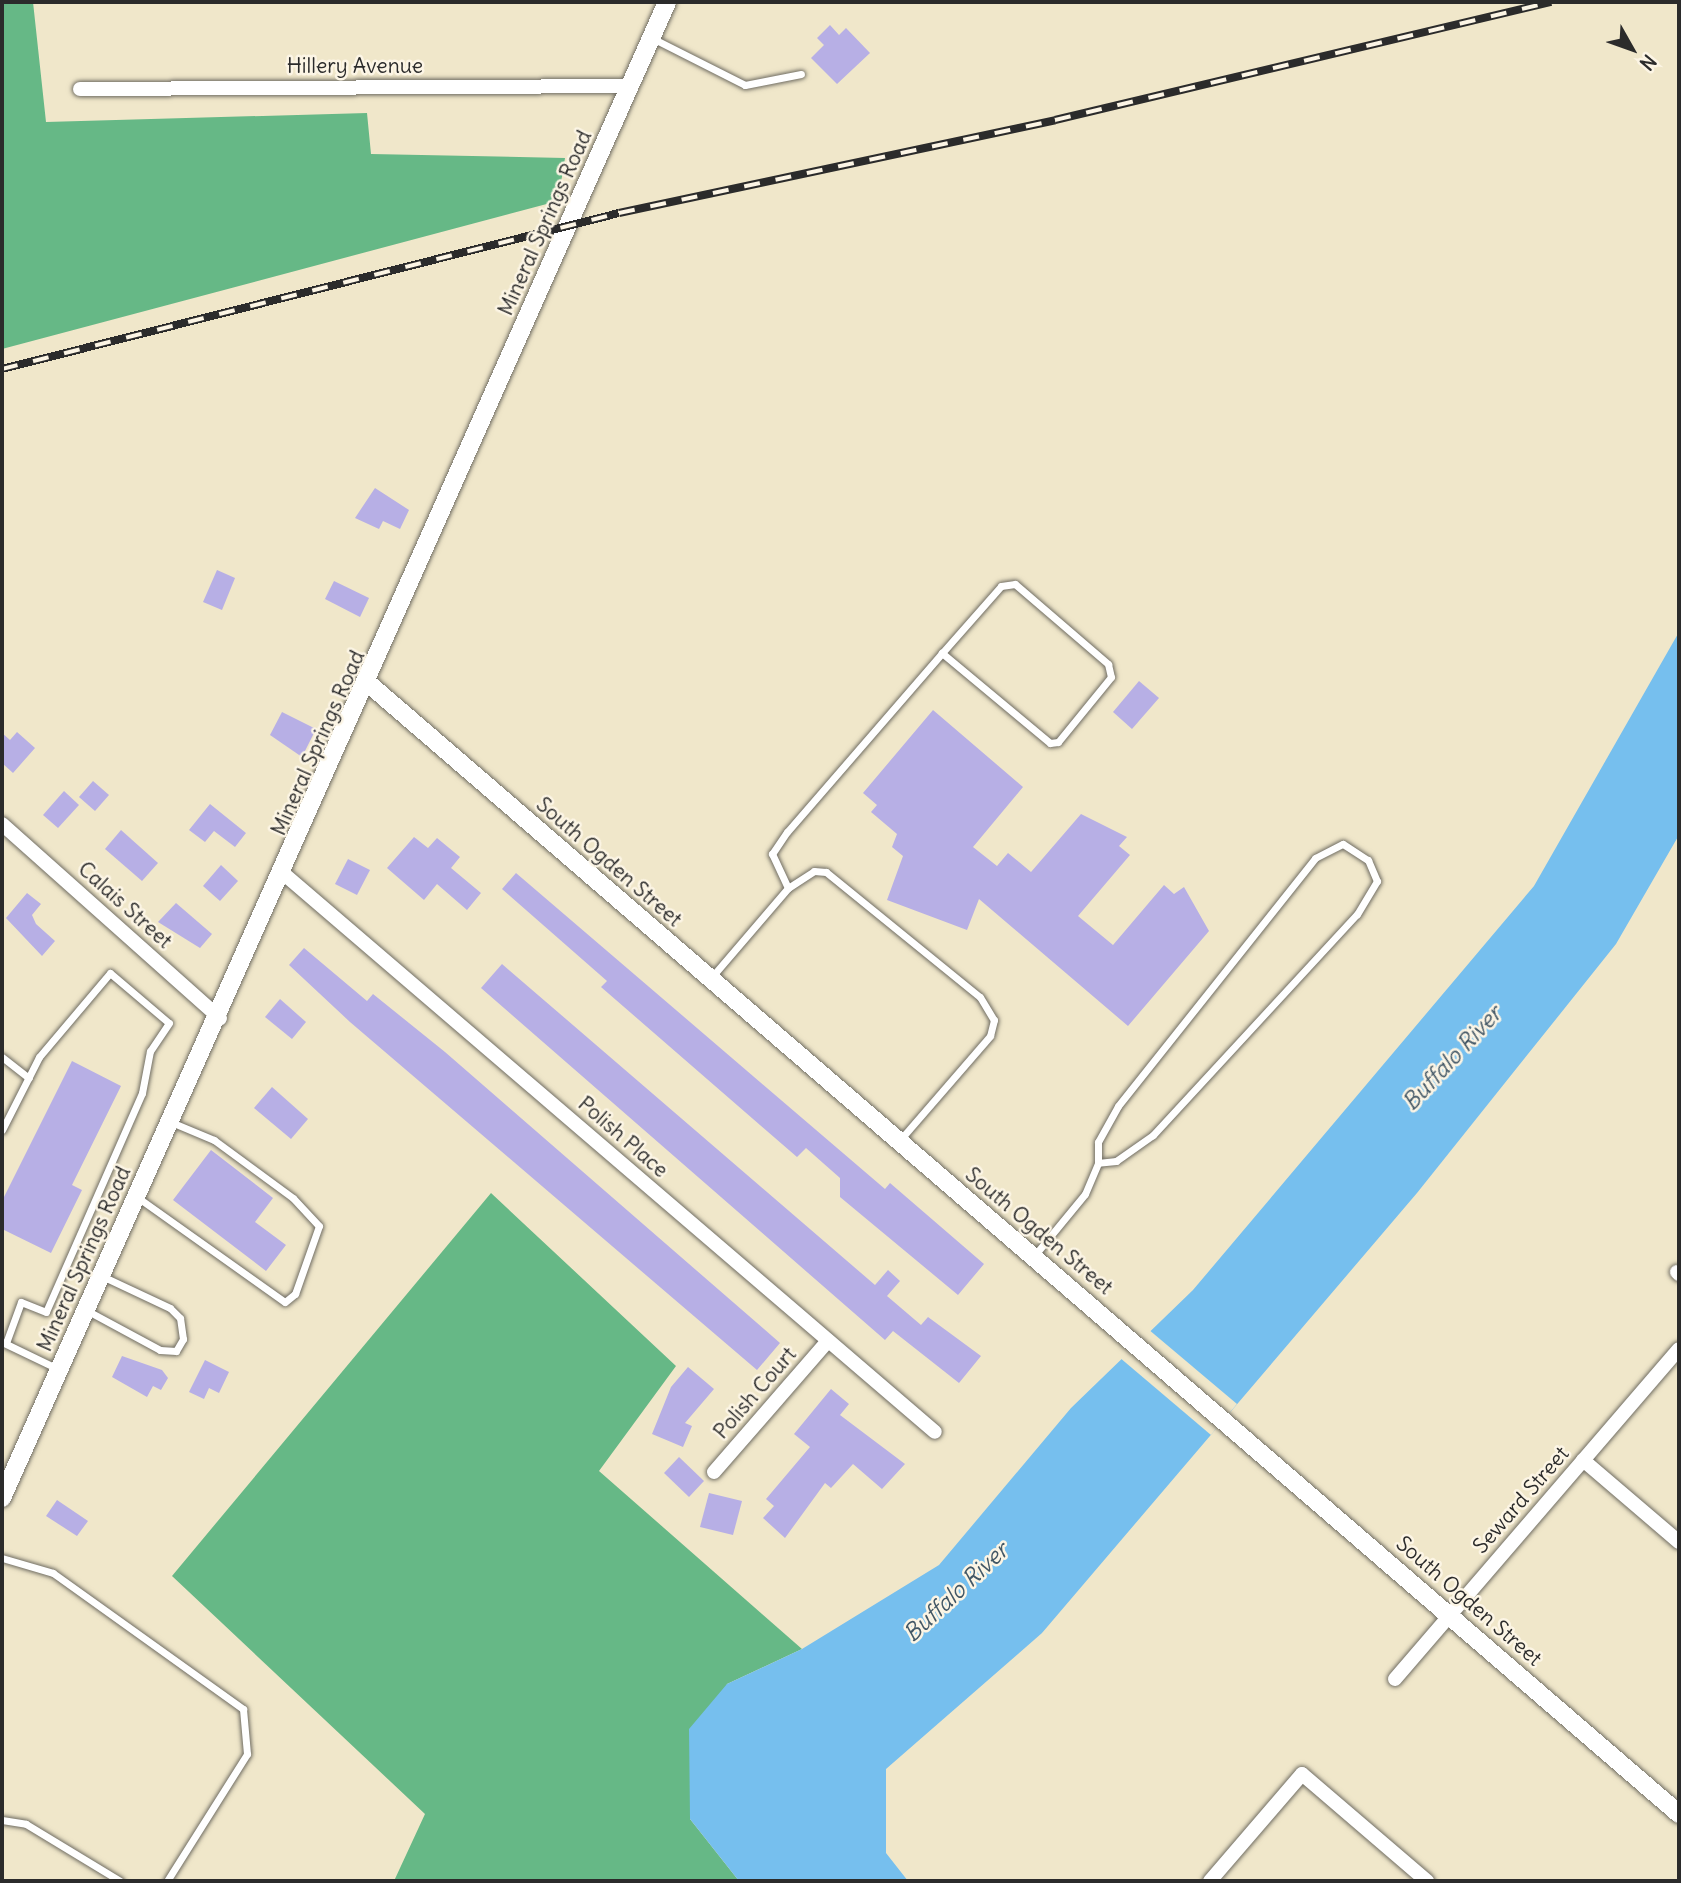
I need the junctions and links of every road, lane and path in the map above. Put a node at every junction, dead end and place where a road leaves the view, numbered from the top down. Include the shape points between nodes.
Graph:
1 (667, 2) edge
2 (652, 37) junction
3 (801, 74) dead end
4 (630, 86) junction
5 (80, 89) dead end
6 (942, 653) junction
7 (369, 684) junction
8 (2, 824) edge
9 (284, 874) junction
10 (788, 888) junction
11 (710, 979) junction
12 (220, 1018) junction
13 (2, 1057) edge
14 (29, 1078) junction
15 (170, 1122) junction
16 (2, 1130) edge
17 (899, 1142) junction
18 (1098, 1163) junction
19 (137, 1196) junction
20 (1034, 1256) junction
21 (102, 1276) junction
22 (86, 1310) junction
23 (828, 1341) junction
24 (4, 1343) edge
25 (1679, 1349) edge
26 (59, 1370) junction
27 (935, 1432) dead end
28 (1583, 1460) junction
29 (714, 1472) dead end
30 (2, 1498) edge
31 (1679, 1542) edge
32 (2, 1558) edge
33 (1449, 1615) junction
34 (1395, 1679) dead end
35 (1679, 1814) edge
36 (2, 1820) edge
37 (120, 1881) edge
38 (167, 1881) edge
39 (1210, 1881) edge
40 (1427, 1881) edge

1 - 2 street, Mineral Springs Road
2 - 3 lane via 745,85
2 - 4 street, Mineral Springs Road
4 - 5 street, Hillery Avenue
4 - 7 street, Mineral Springs Road
6 - 6 lane via 1006,582 1108,664 1111,677 1058,742 1050,743
6 - 10 lane via 772,854
7 - 9 street, Mineral Springs Road
7 - 11 street, South Ogden Street
8 - 12 street, Calais Street
9 - 12 street, Mineral Springs Road
9 - 23 street, Polish Place
10 - 11 lane
10 - 17 lane via 814,871 826,872 980,997 994,1020 978,1050
11 - 17 street, South Ogden Street
12 - 15 street, Mineral Springs Road
13 - 14 lane
14 - 16 lane
14 - 24 lane via 110,973 169,1023 150,1051 142,1093 46,1312 21,1302
15 - 19 street, Mineral Springs Road
15 - 19 lane via 214,1140 293,1198 319,1226 295,1294 285,1302
17 - 20 street, South Ogden Street
18 - 18 lane via 1116,1161 1153,1135 1357,914 1377,881 1368,860 1343,845 1315,858 1118,1106 1098,1142
18 - 20 lane via 1077,1206
19 - 21 street, Mineral Springs Road
20 - 33 street, South Ogden Street
21 - 22 street, Mineral Springs Road
21 - 22 lane via 170,1308 180,1318 183,1339 176,1351 160,1350
22 - 26 street, Mineral Springs Road
23 - 27 street, Polish Place
23 - 29 street, Polish Court
24 - 26 lane
25 - 28 street, Seward Street
26 - 30 street, Mineral Springs Road
28 - 31 street
28 - 33 street, Seward Street
32 - 38 lane via 53,1573 243,1709 247,1754
33 - 34 street, Seward Street
33 - 35 street, South Ogden Street
36 - 37 lane via 26,1824
39 - 40 street via 1302,1774

